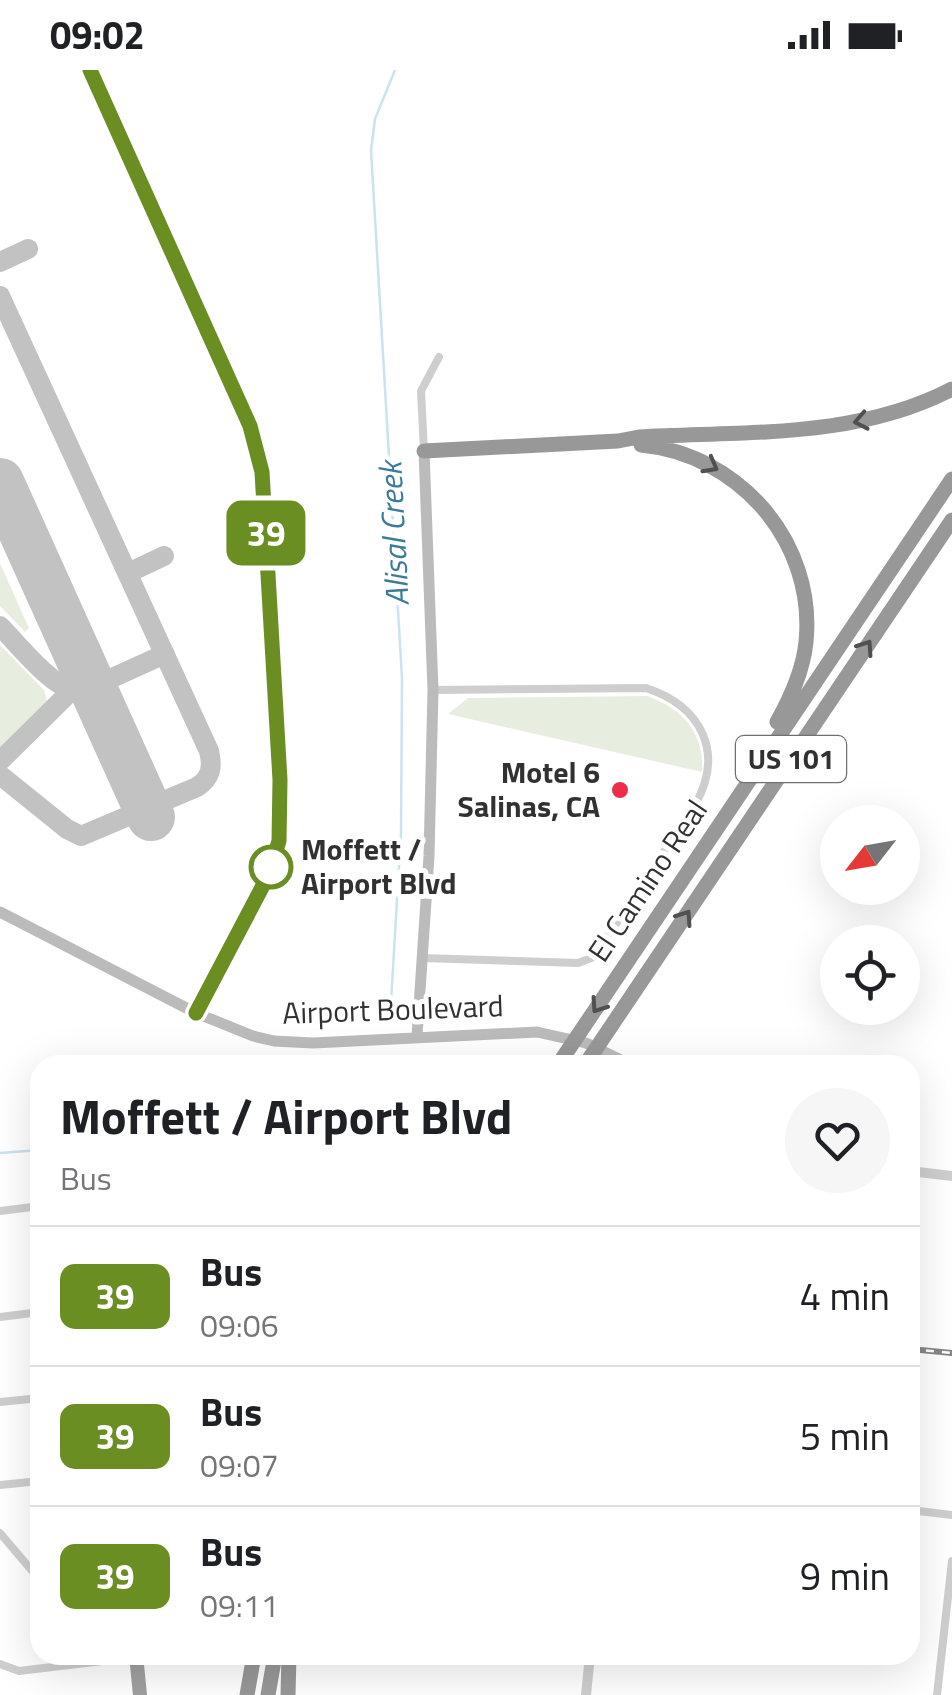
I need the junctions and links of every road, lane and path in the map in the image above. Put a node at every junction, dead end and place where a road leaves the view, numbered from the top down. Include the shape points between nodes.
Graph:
1 (90, 70) edge
2 (439, 357) dead end
3 (952, 388) edge
4 (618, 442) junction
5 (424, 451) junction
6 (952, 478) edge
7 (952, 520) edge
8 (433, 690) junction
9 (749, 779) junction
10 (0, 912) edge
11 (422, 958) junction
12 (196, 1013) junction
13 (417, 1036) junction
14 (565, 1055) edge
15 (595, 1055) edge
16 (613, 1055) edge
17 (920, 1172) edge
18 (952, 1176) edge
19 (30, 1207) edge
20 (0, 1211) edge
21 (30, 1313) edge
22 (0, 1317) edge
23 (30, 1399) edge
24 (0, 1402) edge
25 (30, 1481) edge
26 (0, 1485) edge
27 (920, 1511) edge
28 (952, 1515) edge
29 (0, 1533) edge
30 (952, 1562) edge
31 (30, 1568) edge
32 (0, 1664) edge
33 (65, 1665) edge
34 (137, 1665) edge
35 (241, 1665) edge
36 (252, 1665) edge
37 (274, 1665) edge
38 (289, 1665) edge
39 (589, 1665) edge
40 (140, 1695) edge
41 (239, 1695) edge
42 (247, 1695) edge
43 (268, 1695) edge
44 (288, 1695) edge
45 (586, 1695) edge
46 (937, 1695) edge

1 - 12 street via 250,426 262,472 279,841 268,876
2 - 5 street via 421,391
3 -> 4 highway via 849,424
4 - 5 highway
4 -> 9 highway via 688,454 729,476 769,515 794,560 806,611 803,660
5 - 8 main road
6 - 9 highway, El Camino Real / US 101
15 -> 7 highway, El Camino Real / US 101
8 - 11 main road
8 - 11 street via 646,688 690,713 708,756 701,795 594,957 578,963
9 -> 14 highway, El Camino Real / US 101
10 - 12 main road, Airport Boulevard
11 - 13 main road
12 - 13 main road, Airport Boulevard via 274,1041
13 - 16 main road, Airport Boulevard via 537,1032
17 - 18 street
19 - 20 street
21 - 22 street
23 - 24 street
25 - 26 street
27 - 28 street
29 - 31 street
30 - 46 street
32 - 33 street via 18,1671
34 - 40 highway
35 - 41 highway
36 - 42 highway
37 - 43 highway
38 - 44 highway
39 - 45 street

